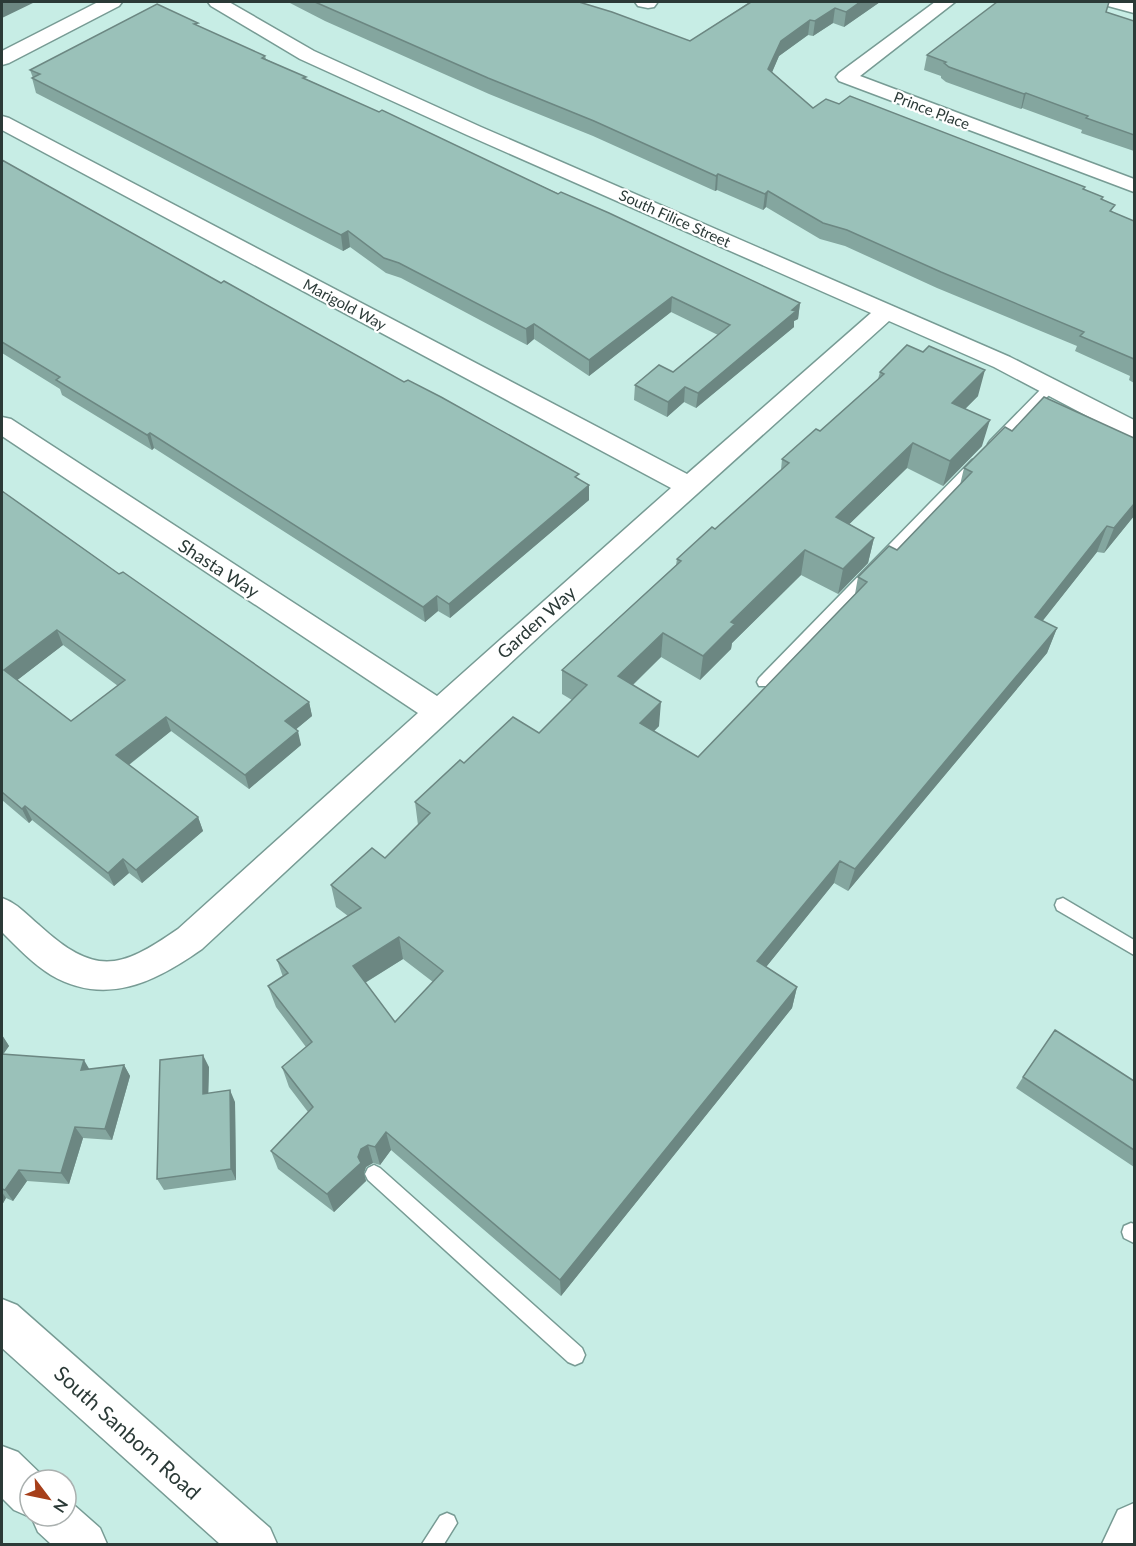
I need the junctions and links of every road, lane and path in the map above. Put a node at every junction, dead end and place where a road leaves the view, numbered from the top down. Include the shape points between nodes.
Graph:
1 (112, 2) edge
2 (217, 2) edge
3 (946, 2) edge
4 (1114, 2) edge
5 (1134, 8) edge
6 (2, 59) edge
7 (2, 122) edge
8 (1134, 186) edge
9 (887, 311) junction
10 (1051, 386) junction
11 (2, 425) edge
12 (1134, 430) edge
13 (688, 486) junction
14 (764, 682) dead end
15 (437, 711) junction
16 (1063, 905) dead end
17 (2, 912) edge
18 (1134, 948) edge
19 (374, 1174) edge
20 (2, 1320) edge
21 (575, 1355) dead end
22 (2, 1467) edge
23 (18, 1482) edge
24 (447, 1523) dead end
25 (1134, 1526) edge
26 (66, 1528) edge
27 (84, 1545) edge
28 (255, 1545) edge
29 (432, 1545) edge
30 (1125, 1545) edge

1 - 6 main road
2 - 9 street, South Filice Street via 307,55
3 - 8 street, Prince Place via 846,77
4 - 5 street
7 - 13 street, Marigold Way
9 - 10 street, South Filice Street
9 - 13 street, Garden Way
10 - 12 street, South Filice Street
10 - 14 lane
11 - 15 street, Shasta Way
13 - 15 street, Garden Way
15 - 17 street, Garden Way via 190,939 149,966 105,977 83,974 62,964
16 - 18 lane
19 - 21 lane
20 - 28 main road, South Sanborn Road
22 - 23 main road
24 - 29 lane
25 - 30 main road
26 - 27 main road

